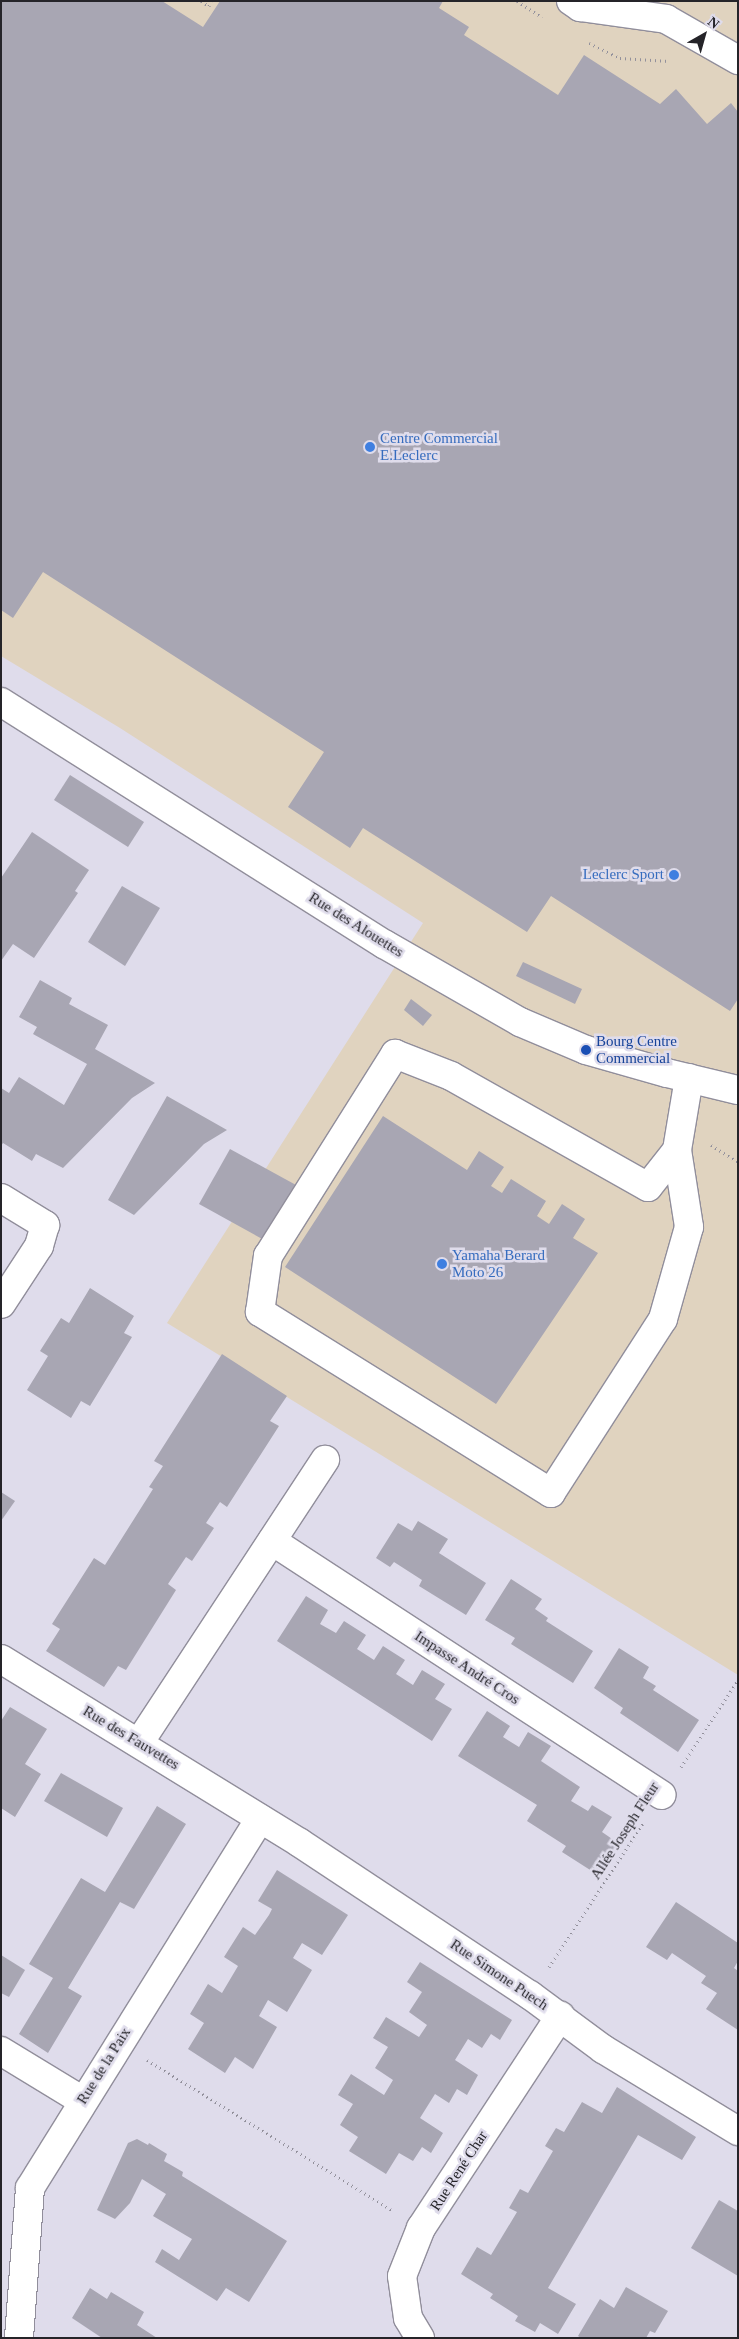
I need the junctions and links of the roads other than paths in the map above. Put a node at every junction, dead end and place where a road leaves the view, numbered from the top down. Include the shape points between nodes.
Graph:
1 (571, 1) edge
2 (738, 60) edge
3 (1, 702) edge
4 (689, 1078) junction
5 (738, 1090) edge
6 (676, 1150) junction
7 (1, 1198) edge
8 (1, 1304) edge
9 (325, 1460) dead end
10 (272, 1541) junction
11 (1, 1659) edge
12 (140, 1743) junction
13 (662, 1795) road end
14 (260, 1819) junction
15 (560, 2016) junction
16 (1, 2051) edge
17 (83, 2101) junction
18 (738, 2131) edge
19 (19, 2338) edge
20 (420, 2338) edge

1 - 2 street via 580,7 666,19
3 - 4 street, Rue des Alouettes via 384,944 520,1022 586,1050
4 - 5 street, Rue des Alouettes
4 - 6 street
6 - 6 street via 648,1187 451,1076 395,1054 268,1256 260,1312 550,1493 663,1319 689,1227
7 - 8 street via 45,1225 39,1246
9 - 10 street
10 - 12 street
10 - 13 street, Impasse André Cros
11 - 12 street, Rue des Fauvettes
12 - 14 street, Rue des Fauvettes
14 - 15 street, Rue Simone Puech
14 - 17 street, Rue de la Paix
15 - 18 street, Rue Simone Puech via 603,2049
15 - 20 street, Rue René Char via 421,2228 402,2276 408,2318
16 - 17 street
17 - 19 street, Rue de la Paix via 30,2188

